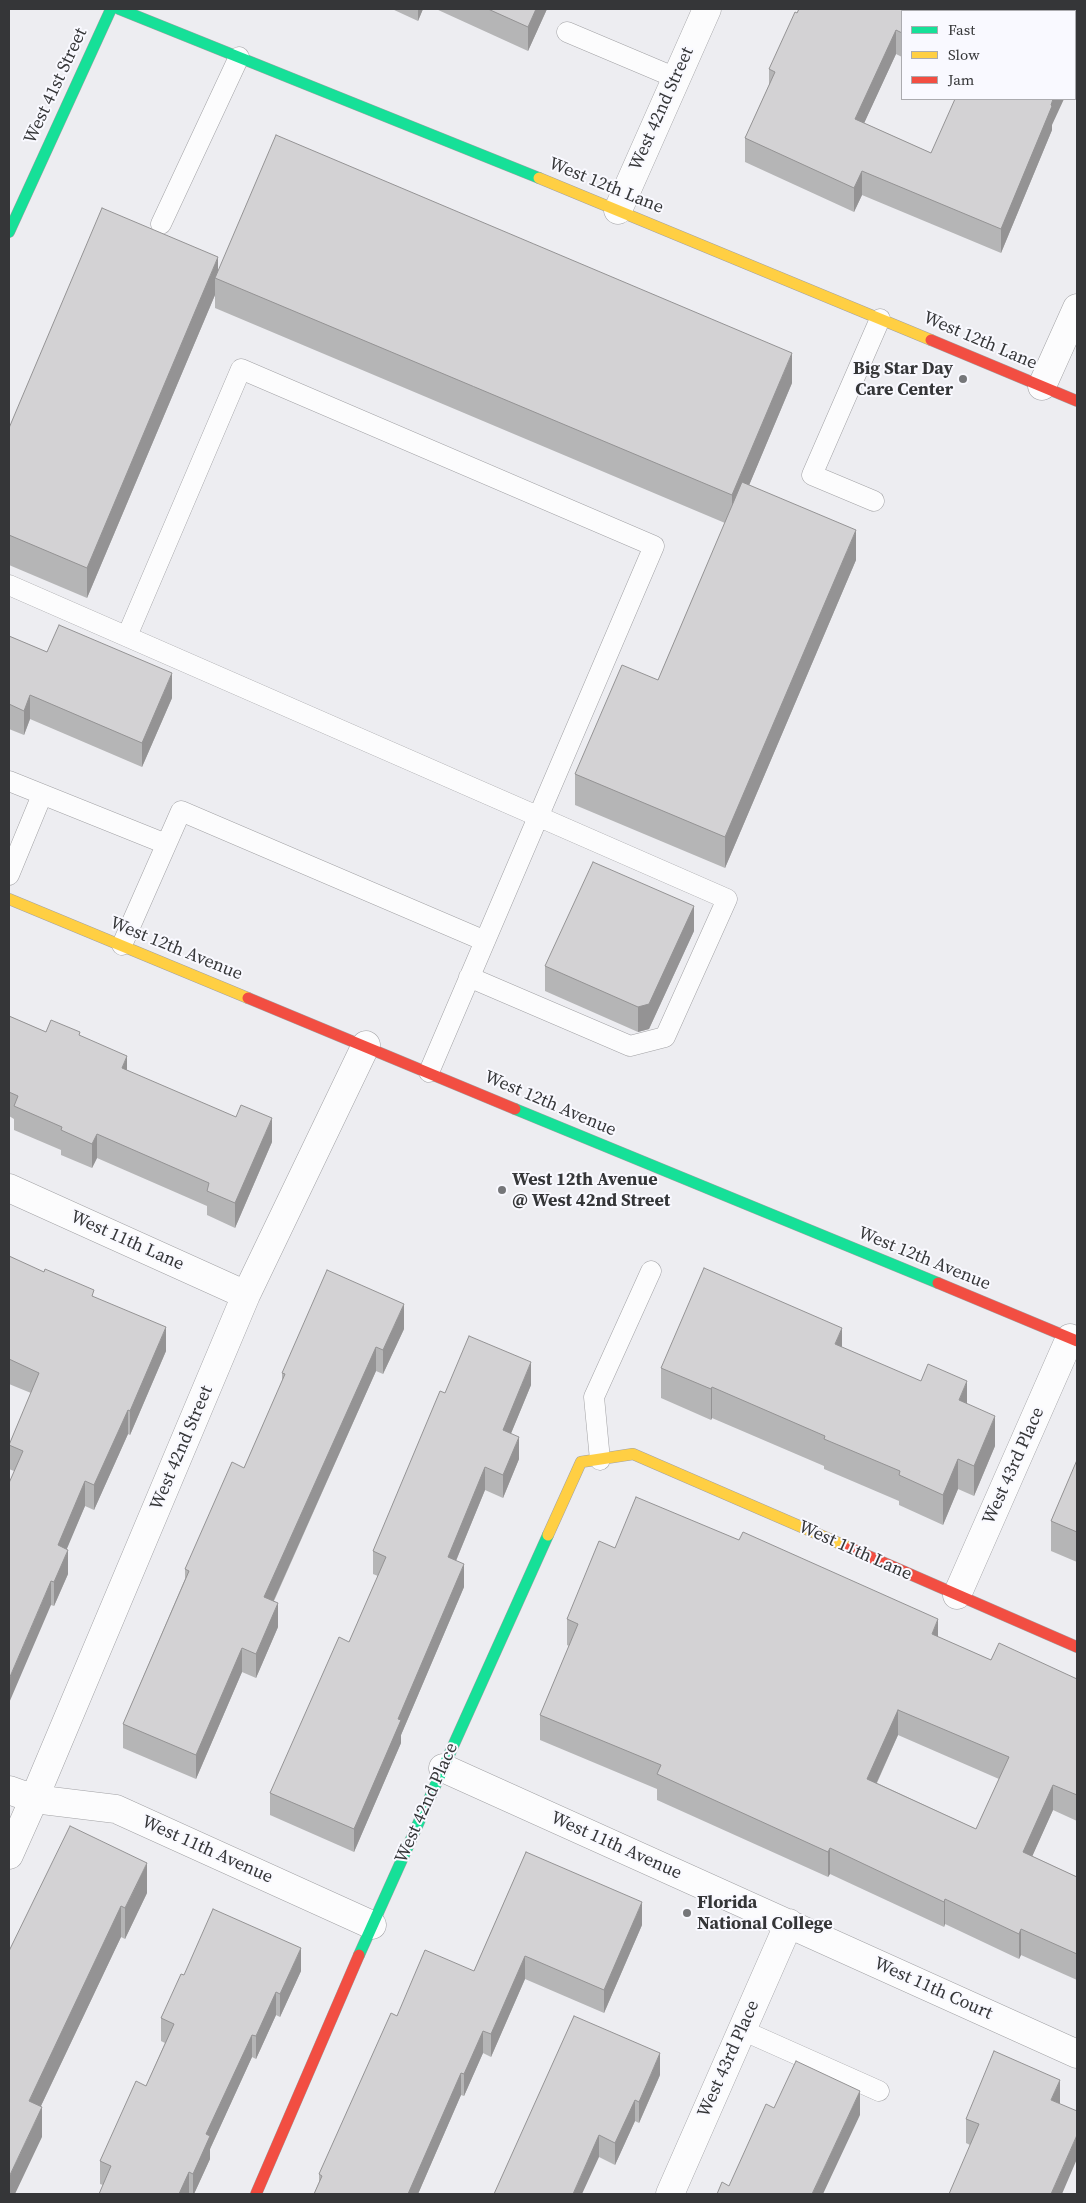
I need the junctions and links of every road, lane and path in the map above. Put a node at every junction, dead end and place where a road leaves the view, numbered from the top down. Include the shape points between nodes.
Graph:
1 (111, 9) edge
2 (119, 9) edge
3 (704, 10) edge
4 (567, 32) dead end
5 (239, 57) junction
6 (676, 78) junction
7 (618, 210) junction
8 (161, 224) dead end
9 (9, 232) edge
10 (1077, 308) edge
11 (880, 319) junction
12 (1042, 386) junction
13 (1077, 401) edge
14 (874, 501) dead end
15 (9, 585) edge
16 (127, 636) junction
17 (9, 781) edge
18 (42, 795) junction
19 (538, 816) junction
20 (166, 844) junction
21 (9, 875) edge
22 (9, 899) edge
23 (485, 941) junction
24 (122, 945) junction
25 (469, 977) junction
26 (366, 1045) junction
27 (429, 1072) junction
28 (9, 1188) edge
29 (651, 1271) dead end
30 (246, 1295) junction
31 (1074, 1339) edge
32 (634, 1454) joint
33 (600, 1460) junction
34 (958, 1595) junction
35 (1077, 1647) edge
36 (443, 1768) junction
37 (9, 1790) edge
38 (34, 1799) junction
39 (9, 1855) edge
40 (788, 1924) junction
41 (372, 1925) junction
42 (742, 2030) junction
43 (1077, 2054) edge
44 (879, 2091) dead end
45 (256, 2194) edge
46 (670, 2194) edge

1 - 9 street, West 41st Street
2 - 5 street, West 12th Lane
3 - 6 street, West 42nd Street
4 - 6 lane
5 - 7 street, West 12th Lane
5 - 8 lane
6 - 7 street, West 42nd Street
7 - 11 street, West 12th Lane
10 - 12 street
11 - 12 street, West 12th Lane
11 - 14 lane via 812,475
12 - 13 street, West 12th Lane
15 - 16 lane
16 - 19 lane
16 - 19 lane via 241,369 654,546
17 - 18 lane
18 - 20 lane
18 - 21 lane
19 - 23 lane
19 - 25 lane via 727,899 665,1037 630,1046
20 - 23 lane via 181,810
20 - 24 lane
22 - 24 street, West 12th Avenue
23 - 25 lane
24 - 26 street, West 12th Avenue
25 - 27 lane
26 - 27 street, West 12th Avenue
26 - 30 street, West 42nd Street
27 - 31 street, West 12th Avenue
28 - 30 street, West 11th Lane
29 - 33 lane via 594,1397
30 - 38 street, West 42nd Street
31 - 34 street, West 43rd Place
32 - 33 street, West 42nd Place
32 - 34 street, West 11th Lane
33 - 36 street, West 42nd Place via 581,1462
34 - 35 street, West 11th Lane
36 - 40 street, West 11th Avenue
36 - 41 street, West 42nd Place
37 - 38 street, West 11th Avenue
38 - 39 street, West 42nd Street
38 - 41 street, West 11th Avenue via 116,1809
40 - 42 street, West 43rd Place
40 - 43 street, West 11th Court
41 - 45 street, West 42nd Place
42 - 44 lane
42 - 46 street, West 43rd Place

